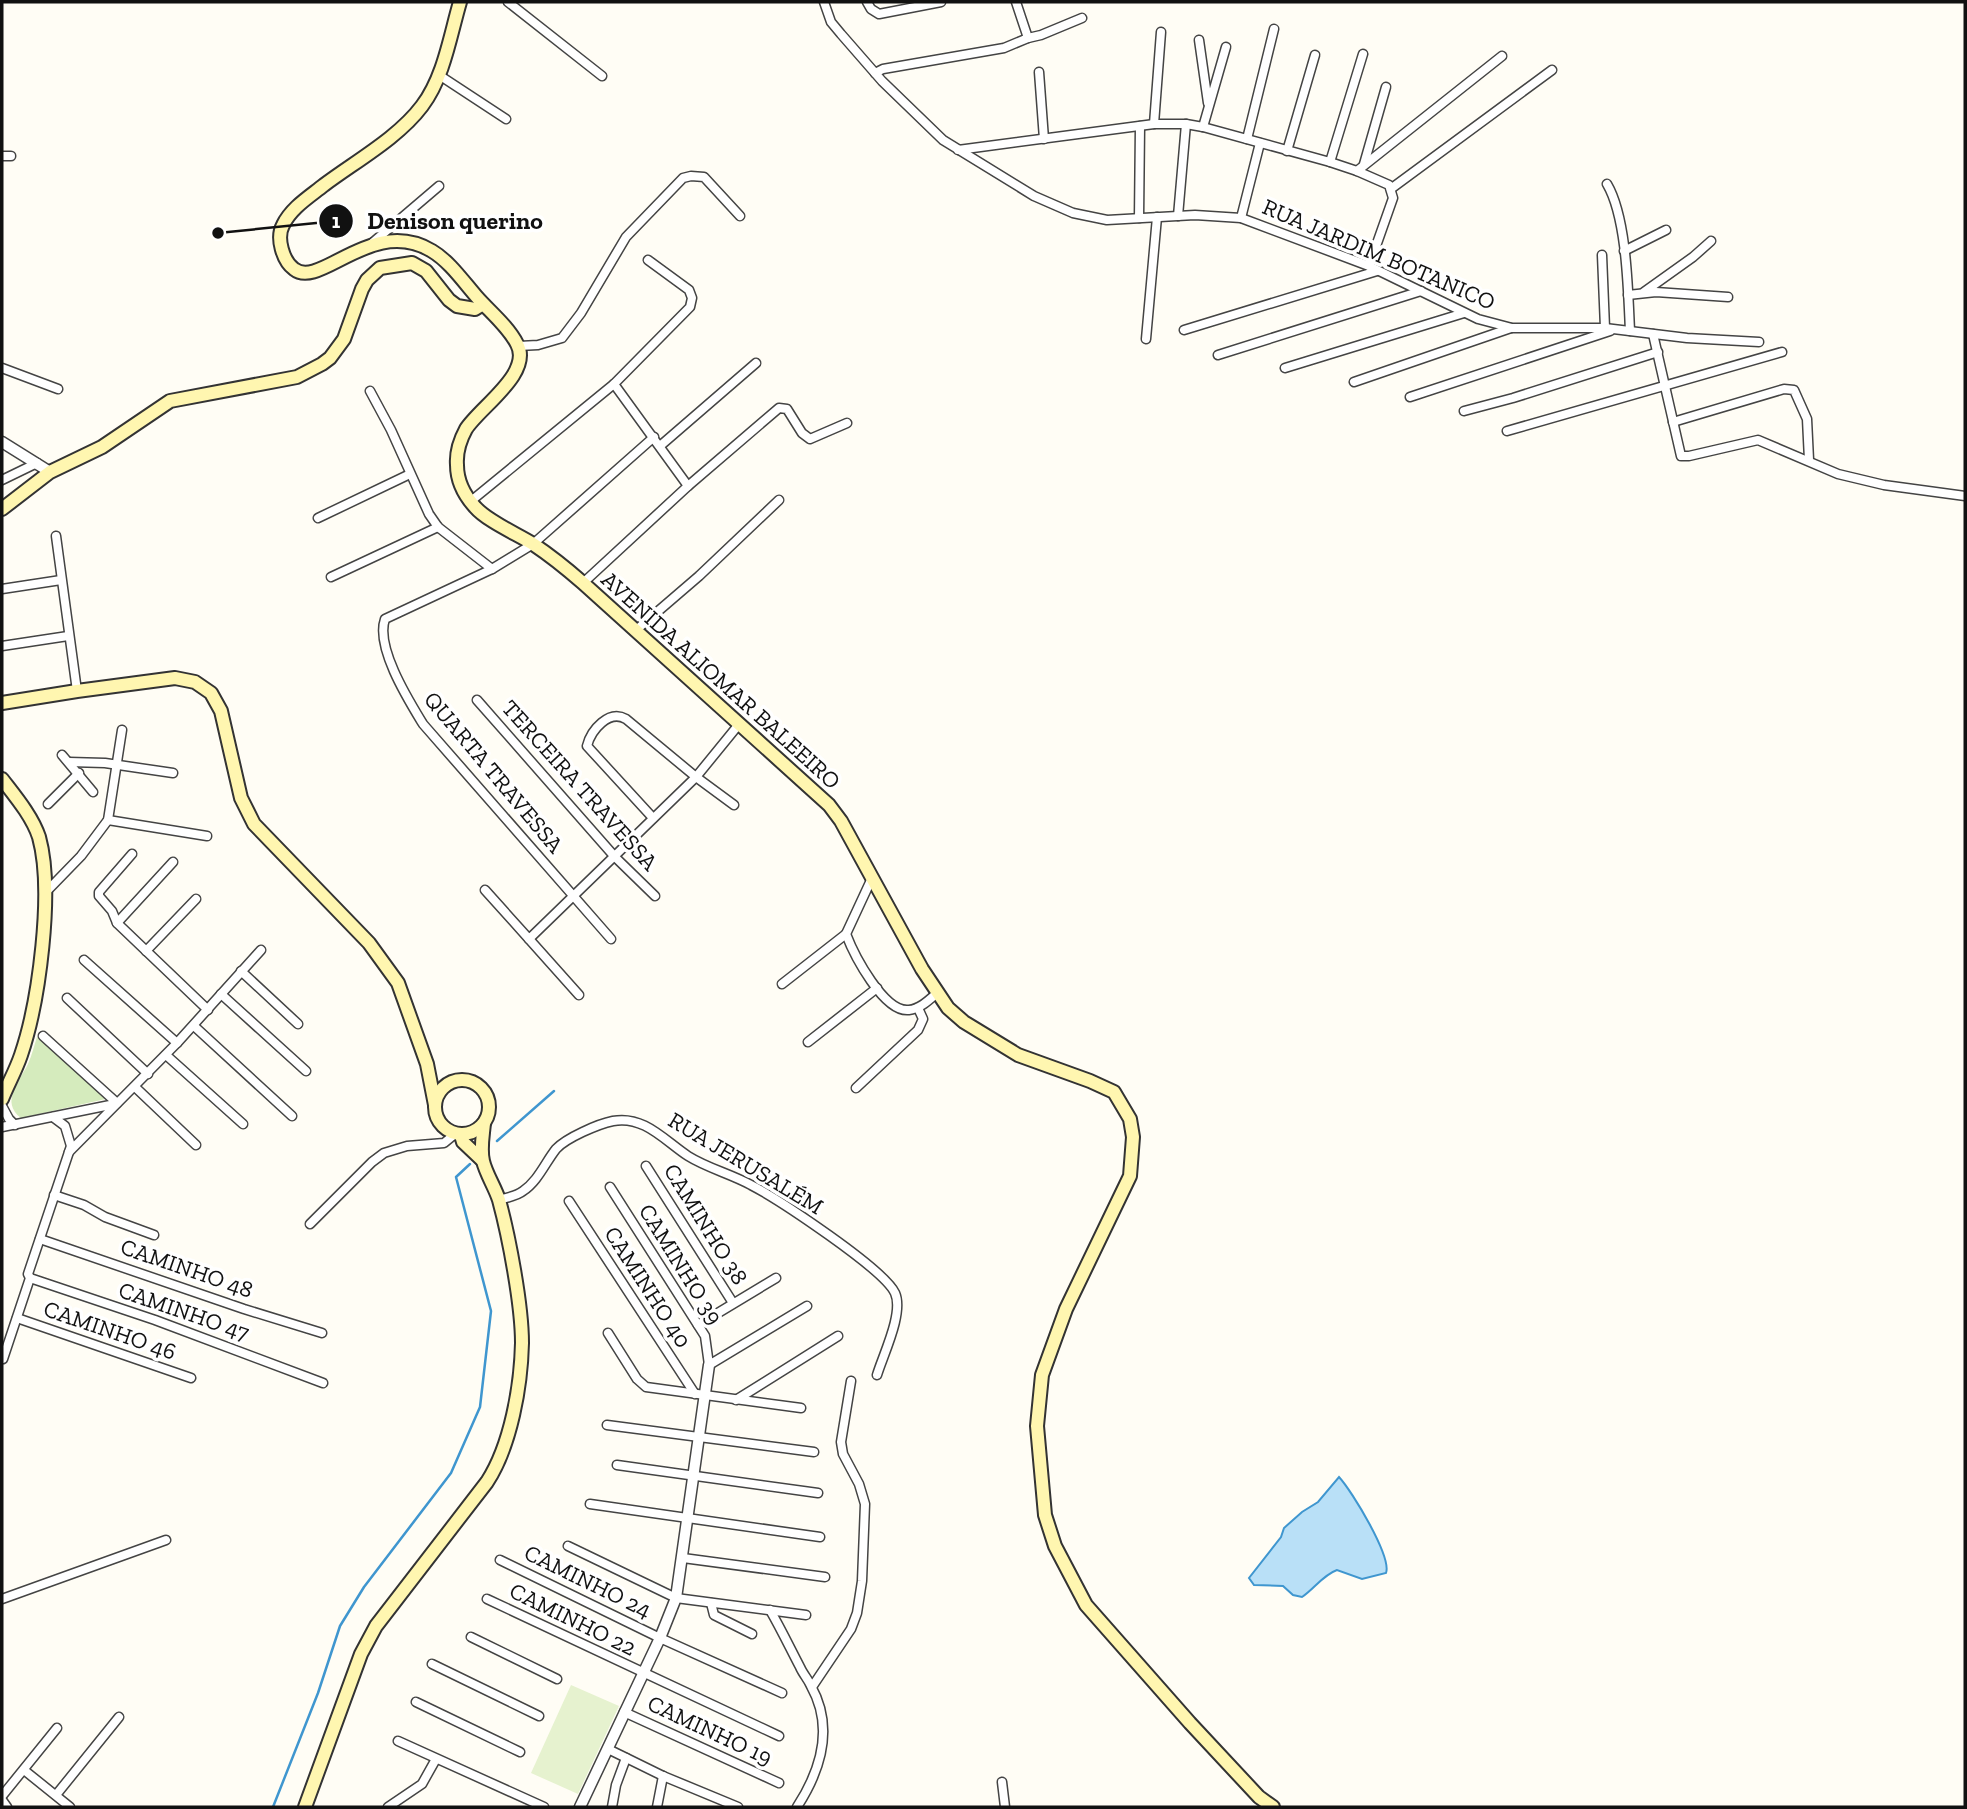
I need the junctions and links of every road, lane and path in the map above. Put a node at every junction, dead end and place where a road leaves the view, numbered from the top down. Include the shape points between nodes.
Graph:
1 (460, 2) edge
2 (508, 2) edge
3 (824, 2) edge
4 (867, 2) edge
5 (941, 2) edge
6 (1016, 2) edge
7 (1083, 19) dead end
8 (1274, 29) dead end
9 (1161, 32) dead end
10 (1028, 38) junction
11 (1199, 40) dead end
12 (1226, 47) dead end
13 (1363, 54) dead end
14 (1315, 55) dead end
15 (1502, 56) dead end
16 (1552, 70) dead end
17 (1038, 72) dead end
18 (874, 73) junction
19 (439, 75) junction
20 (602, 76) dead end
21 (1386, 88) dead end
22 (1208, 106) junction
23 (506, 119) dead end
24 (1154, 124) junction
25 (1186, 124) junction
26 (1140, 125) junction
27 (1203, 127) junction
28 (1044, 139) junction
29 (1247, 139) junction
30 (1260, 143) junction
31 (958, 150) junction
32 (1287, 151) junction
33 (1330, 162) junction
34 (1364, 164) junction
35 (1357, 171) junction
36 (1607, 184) dead end
37 (439, 187) dead end
38 (1392, 188) junction
39 (740, 216) dead end
40 (1178, 216) junction
41 (1157, 217) junction
42 (1139, 218) junction
43 (1241, 218) junction
44 (1666, 230) dead end
45 (1710, 241) dead end
46 (371, 244) junction
47 (1623, 251) junction
48 (1602, 256) dead end
49 (648, 260) dead end
50 (1373, 269) junction
51 (1421, 292) junction
52 (1644, 292) junction
53 (1628, 295) junction
54 (1728, 297) dead end
55 (479, 307) junction
56 (1464, 313) junction
57 (1512, 328) junction
58 (1608, 329) junction
59 (1184, 330) dead end
60 (1630, 331) junction
61 (1653, 334) junction
62 (1146, 339) dead end
63 (1759, 342) dead end
64 (519, 346) junction
65 (1658, 352) junction
66 (1782, 352) dead end
67 (1219, 355) dead end
68 (756, 363) dead end
69 (2, 368) edge
70 (1285, 368) dead end
71 (1354, 382) dead end
72 (614, 384) junction
73 (1665, 385) junction
74 (58, 388) dead end
75 (370, 391) dead end
76 (1410, 397) dead end
77 (1464, 411) dead end
78 (1673, 422) junction
79 (847, 424) dead end
80 (1507, 431) dead end
81 (653, 437) junction
82 (2, 442) edge
83 (660, 446) junction
84 (1809, 460) junction
85 (37, 463) junction
86 (51, 471) junction
87 (410, 474) junction
88 (2, 480) edge
89 (688, 486) junction
90 (1965, 496) edge
91 (779, 500) dead end
92 (471, 501) junction
93 (2, 509) edge
94 (318, 518) dead end
95 (438, 527) junction
96 (56, 536) dead end
97 (533, 544) junction
98 (492, 569) junction
99 (331, 577) dead end
100 (61, 580) junction
101 (583, 583) junction
102 (2, 589) edge
103 (635, 631) junction
104 (68, 636) junction
105 (2, 646) edge
106 (76, 691) junction
107 (477, 699) dead end
108 (2, 703) edge
109 (740, 723) junction
110 (122, 730) dead end
111 (62, 755) dead end
112 (69, 762) junction
113 (118, 766) junction
114 (79, 772) junction
115 (173, 773) dead end
116 (696, 778) junction
117 (2, 779) edge
118 (93, 792) dead end
119 (48, 804) dead end
120 (734, 805) dead end
121 (653, 818) junction
122 (108, 820) junction
123 (207, 836) dead end
124 (132, 854) dead end
125 (615, 858) junction
126 (173, 862) dead end
127 (872, 878) junction
128 (485, 890) dead end
129 (45, 893) junction
130 (655, 896) dead end
131 (574, 898) junction
132 (196, 899) dead end
133 (117, 923) junction
134 (846, 934) junction
135 (529, 939) junction
136 (611, 939) dead end
137 (261, 950) dead end
138 (146, 951) junction
139 (84, 960) dead end
140 (241, 971) junction
141 (782, 984) dead end
142 (877, 988) junction
143 (937, 993) junction
144 (221, 994) junction
145 (579, 995) dead end
146 (67, 998) dead end
147 (918, 1007) junction
148 (208, 1010) junction
149 (298, 1024) dead end
150 (194, 1026) junction
151 (43, 1036) dead end
152 (808, 1042) dead end
153 (177, 1044) junction
154 (166, 1055) junction
155 (427, 1064) junction
156 (306, 1071) dead end
157 (148, 1074) junction
158 (454, 1081) junction
159 (135, 1087) junction
160 (856, 1088) dead end
161 (2, 1099) edge
162 (117, 1103) junction
163 (435, 1105) junction
164 (2, 1106) edge
165 (292, 1116) dead end
166 (52, 1117) junction
167 (484, 1123) junction
168 (15, 1125) junction
169 (243, 1125) dead end
170 (2, 1127) edge
171 (458, 1134) junction
172 (196, 1145) dead end
173 (69, 1152) junction
174 (482, 1160) junction
175 (646, 1166) dead end
176 (610, 1187) dead end
177 (54, 1195) junction
178 (498, 1200) junction
179 (569, 1201) dead end
180 (310, 1224) dead end
181 (154, 1234) dead end
182 (40, 1239) junction
183 (776, 1278) dead end
184 (30, 1279) junction
185 (733, 1303) junction
186 (807, 1306) dead end
187 (17, 1318) junction
188 (698, 1325) junction
189 (322, 1333) dead end
190 (608, 1333) dead end
191 (838, 1336) dead end
192 (3, 1359) edge
193 (709, 1365) junction
194 (877, 1375) dead end
195 (191, 1378) dead end
196 (851, 1381) dead end
197 (323, 1383) dead end
198 (699, 1395) junction
199 (736, 1400) junction
200 (801, 1408) dead end
201 (607, 1425) dead end
202 (698, 1437) junction
203 (814, 1452) dead end
204 (617, 1465) dead end
205 (693, 1476) junction
206 (818, 1493) dead end
207 (590, 1503) dead end
208 (688, 1517) junction
209 (820, 1537) dead end
210 (166, 1540) dead end
211 (568, 1546) dead end
212 (683, 1558) junction
213 (500, 1560) dead end
214 (825, 1577) dead end
215 (676, 1598) junction
216 (2, 1599) edge
217 (486, 1599) dead end
218 (711, 1603) junction
219 (770, 1610) junction
220 (806, 1615) dead end
221 (752, 1634) dead end
222 (471, 1637) dead end
223 (660, 1638) junction
224 (432, 1664) dead end
225 (642, 1674) junction
226 (557, 1679) dead end
227 (812, 1687) junction
228 (782, 1693) dead end
229 (416, 1702) dead end
230 (624, 1712) junction
231 (539, 1716) dead end
232 (119, 1717) dead end
233 (57, 1728) dead end
234 (779, 1736) dead end
235 (398, 1741) dead end
236 (608, 1749) junction
237 (520, 1752) dead end
238 (626, 1758) junction
239 (436, 1759) junction
240 (24, 1770) junction
241 (663, 1776) junction
242 (1002, 1782) dead end
243 (779, 1783) dead end
244 (56, 1795) junction
245 (2, 1798) edge
246 (7, 1807) edge
247 (70, 1807) edge
248 (305, 1807) edge
249 (388, 1807) edge
250 (544, 1807) edge
251 (580, 1807) edge
252 (612, 1807) edge
253 (657, 1807) edge
254 (738, 1807) edge
255 (797, 1807) edge
256 (1005, 1807) edge
257 (1273, 1807) edge

1 - 19 main road
2 - 20 street
3 - 18 street, RUA JARDIM BOTANICO via 831,22
4 - 5 street via 880,14
6 - 10 street
7 - 10 street
8 - 29 street
9 - 24 street
10 - 18 street via 1004,48
11 - 22 street
12 - 22 street
13 - 33 street
14 - 32 street
15 - 34 street
16 - 38 street
17 - 28 street
18 - 31 street, RUA JARDIM BOTANICO
19 - 23 street
19 - 46 main road via 414,116 276,224 288,262 305,273
21 - 34 street
22 - 27 street
24 - 25 street
24 - 26 street
25 - 27 street
25 - 40 street
26 - 28 street
26 - 42 street
27 - 29 street
28 - 31 street
29 - 30 street
30 - 32 street
30 - 43 street
31 - 42 street, RUA JARDIM BOTANICO via 1034,196 1073,213 1107,220
32 - 33 street
33 - 35 street
34 - 35 street
35 - 38 street
36 - 47 street via 1615,202
37 - 46 street
38 - 50 street
39 - 64 street via 704,177 682,178 626,237 562,338
40 - 41 street, RUA JARDIM BOTANICO
40 - 43 street, RUA JARDIM BOTANICO
41 - 42 street, RUA JARDIM BOTANICO
41 - 62 street
43 - 50 street, RUA JARDIM BOTANICO
44 - 47 street
45 - 52 street
46 - 55 main road via 396,240 427,248 441,258
47 - 53 street
48 - 58 street
49 - 72 street via 689,290 691,303
50 - 51 street, RUA JARDIM BOTANICO
50 - 59 street
51 - 56 street, RUA JARDIM BOTANICO
51 - 67 street
52 - 53 street
52 - 54 street
53 - 60 street
55 - 64 main road
55 - 86 main road via 457,306 426,271 412,263 380,268 362,289 344,340 321,364 297,377 170,401 102,447
56 - 57 street, RUA JARDIM BOTANICO
56 - 70 street
57 - 58 street, RUA JARDIM BOTANICO
57 - 71 street
58 - 60 street, RUA JARDIM BOTANICO
58 - 76 street
60 - 61 street, RUA JARDIM BOTANICO
61 - 63 street, RUA JARDIM BOTANICO
61 - 65 street
64 - 92 main road, AVENIDA ALIOMAR BALEEIRO via 517,372 461,439 458,479
65 - 73 street
65 - 77 street
66 - 73 street
68 - 83 street
69 - 74 street
72 - 81 street
72 - 92 street
73 - 78 street
73 - 80 street
75 - 87 street
78 - 84 street via 1678,449 1685,457 1755,439
78 - 84 street via 1784,389 1794,390 1807,419
79 - 89 street via 810,439 787,409 779,408
81 - 83 street
81 - 97 street
82 - 85 street
83 - 89 street
84 - 90 street via 1838,474 1872,482
85 - 86 street
85 - 88 street
86 - 93 main road
87 - 94 street
87 - 95 street
89 - 101 street
91 - 103 street
92 - 97 main road, AVENIDA ALIOMAR BALEEIRO via 478,511
95 - 98 street
95 - 99 street
96 - 100 street
97 - 98 street
97 - 101 main road, AVENIDA ALIOMAR BALEEIRO
98 - 131 street, QUARTA TRAVESSA via 385,619 387,649 401,686 424,724
100 - 102 street
100 - 104 street
101 - 103 main road, AVENIDA ALIOMAR BALEEIRO
103 - 109 main road, AVENIDA ALIOMAR BALEEIRO
104 - 105 street
104 - 106 street
106 - 108 main road
106 - 155 main road via 174,678 195,682 211,693 221,711 241,798 254,824 388,966 405,998
107 - 125 street, TERCEIRA TRAVESSA
109 - 116 street
109 - 127 main road, AVENIDA ALIOMAR BALEEIRO via 829,805
110 - 113 street
111 - 112 street
112 - 113 street
112 - 114 street
113 - 115 street
113 - 122 street
114 - 118 street
114 - 119 street
116 - 120 street
116 - 121 street
116 - 121 street via 619,715 606,719 587,746
117 - 129 main road via 38,836
121 - 125 street
122 - 123 street
122 - 129 street
124 - 133 street via 98,894
125 - 130 street, TERCEIRA TRAVESSA
125 - 131 street
126 - 133 street
127 - 134 street
127 - 143 main road, AVENIDA ALIOMAR BALEEIRO
128 - 135 street
129 - 161 main road via 34,1007 21,1056
131 - 135 street
131 - 136 street, QUARTA TRAVESSA
132 - 138 street
133 - 138 street
134 - 141 street
134 - 142 street
135 - 145 street
137 - 140 street
138 - 148 street
139 - 153 street
140 - 144 street
140 - 149 street
142 - 147 street via 897,1008
142 - 152 street
143 - 147 street
143 - 257 main road, AVENIDA ALIOMAR BALEEIRO via 964,1022 1018,1055 1114,1092 1130,1119 1130,1177 1066,1309 1042,1375 1037,1426 1045,1515 1055,1546 1086,1605 1189,1723
144 - 148 street
144 - 156 street
146 - 157 street
147 - 160 street via 923,1024
148 - 150 street
150 - 153 street
150 - 165 street
151 - 162 street
153 - 154 street
154 - 157 street
154 - 169 street
155 - 158 main road
155 - 163 main road
157 - 159 street
158 - 163 main road via 441,1090
158 - 167 main road via 471,1081 484,1091 489,1107
159 - 162 street
159 - 172 street
162 - 166 street
162 - 173 street
163 - 171 main road via 444,1128
164 - 168 street
166 - 168 street
166 - 173 street via 68,1132
167 - 171 main road via 470,1134
167 - 174 main road
168 - 170 street
171 - 174 main road
171 - 180 street via 444,1143 384,1153
173 - 177 street
174 - 178 main road
175 - 185 street, CAMINHO 38
176 - 188 street, CAMINHO 39
177 - 181 street
177 - 182 street
178 - 194 street, RUA JERUSALÉM via 522,1193 567,1140 612,1121 648,1127 687,1155 752,1185 887,1281 898,1308
178 - 248 main road via 522,1343 502,1454 487,1482 376,1626 361,1654
179 - 198 street, CAMINHO 40
182 - 184 street
182 - 189 street, CAMINHO 48
183 - 185 street
184 - 187 street
184 - 197 street, CAMINHO 47
185 - 188 street
186 - 193 street
187 - 192 street
187 - 195 street, CAMINHO 46
188 - 193 street, CAMINHO 39 via 705,1336
190 - 198 street via 640,1383
191 - 199 street
193 - 198 street
196 - 227 street via 841,1442 865,1504 862,1581 852,1629
198 - 199 street
198 - 202 street
199 - 200 street
201 - 202 street
202 - 203 street
202 - 205 street
204 - 205 street
205 - 206 street
205 - 208 street
207 - 208 street
208 - 209 street
208 - 212 street
210 - 216 street
211 - 215 street
212 - 214 street
212 - 215 street
213 - 223 street, CAMINHO 24
215 - 218 street
215 - 223 street
217 - 225 street, CAMINHO 22
218 - 219 street
218 - 221 street via 714,1615
219 - 220 street
219 - 227 street
222 - 226 street
223 - 225 street
223 - 228 street, CAMINHO 24
224 - 231 street
225 - 230 street
225 - 234 street, CAMINHO 22
227 - 255 street via 821,1714 823,1745 817,1771
229 - 237 street
230 - 236 street
230 - 243 street, CAMINHO 19
232 - 244 street
233 - 240 street
235 - 239 street
236 - 238 street
236 - 251 street
238 - 241 street
238 - 252 street
239 - 249 street via 422,1784
239 - 250 street
240 - 244 street
240 - 245 street
241 - 253 street
241 - 254 street
242 - 256 street
244 - 247 street
245 - 246 street

